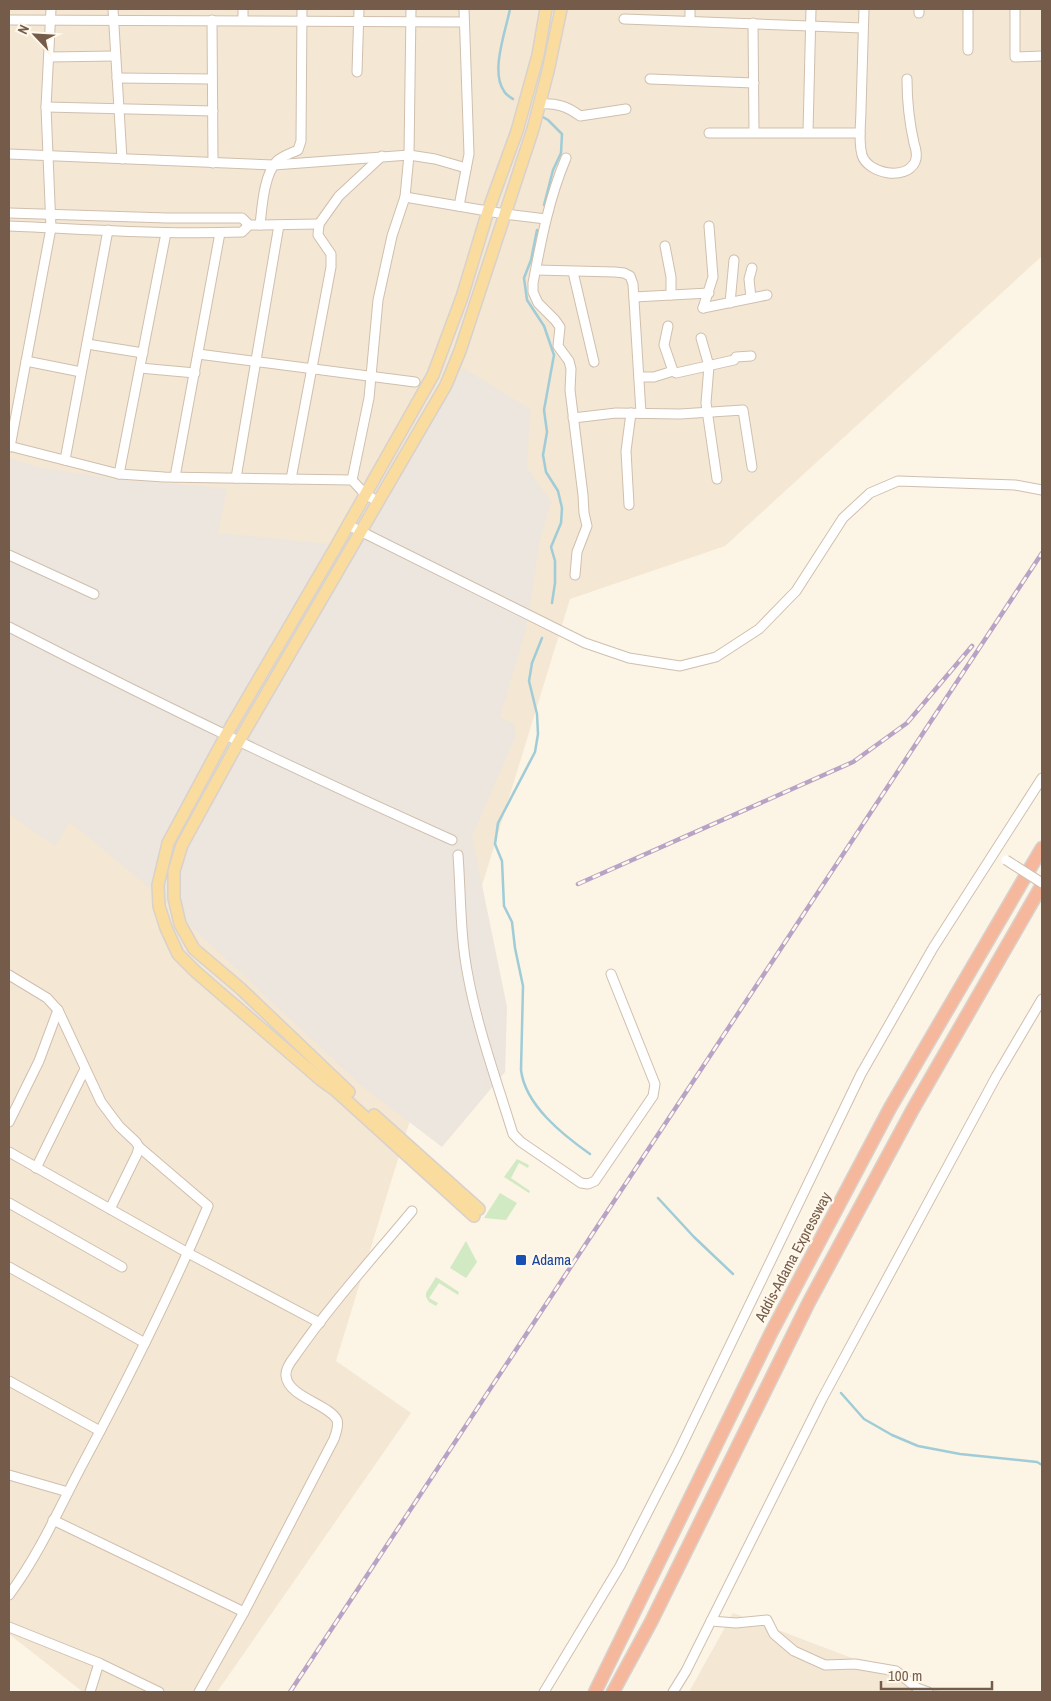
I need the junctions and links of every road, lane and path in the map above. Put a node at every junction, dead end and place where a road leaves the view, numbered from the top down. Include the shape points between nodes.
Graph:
1 (51, 9) edge
2 (113, 9) edge
3 (243, 9) edge
4 (302, 9) edge
5 (359, 9) edge
6 (411, 9) edge
7 (464, 9) edge
8 (546, 9) edge
9 (561, 9) edge
10 (690, 9) edge
11 (811, 9) edge
12 (864, 9) edge
13 (968, 9) edge
14 (1015, 9) edge
15 (624, 18) dead end
16 (9, 20) edge
17 (113, 20) junction
18 (212, 20) junction
19 (243, 20) junction
20 (302, 20) junction
21 (359, 20) junction
22 (411, 20) junction
23 (50, 21) junction
24 (690, 21) junction
25 (464, 22) junction
26 (753, 23) junction
27 (811, 25) junction
28 (863, 28) junction
29 (968, 50) dead end
30 (115, 56) junction
31 (1042, 56) edge
32 (49, 57) junction
33 (357, 72) dead end
34 (117, 78) junction
35 (212, 79) junction
36 (650, 79) dead end
37 (907, 79) dead end
38 (754, 82) junction
39 (540, 104) junction
40 (46, 107) junction
41 (118, 108) junction
42 (626, 109) dead end
43 (213, 111) junction
44 (754, 132) junction
45 (808, 132) junction
46 (709, 133) dead end
47 (860, 133) junction
48 (9, 154) edge
49 (49, 155) junction
50 (409, 155) junction
51 (382, 156) junction
52 (566, 158) dead end
53 (122, 159) junction
54 (213, 163) junction
55 (274, 165) junction
56 (466, 168) junction
57 (405, 197) junction
58 (459, 206) junction
59 (488, 211) junction
60 (9, 213) edge
61 (505, 214) junction
62 (51, 215) junction
63 (546, 219) junction
64 (319, 224) junction
65 (249, 225) junction
66 (260, 225) junction
67 (280, 225) junction
68 (9, 226) edge
69 (709, 226) dead end
70 (51, 228) junction
71 (108, 230) junction
72 (166, 233) junction
73 (220, 233) junction
74 (664, 246) dead end
75 (734, 260) dead end
76 (752, 268) dead end
77 (536, 270) junction
78 (573, 272) junction
79 (709, 293) junction
80 (671, 295) junction
81 (767, 295) dead end
82 (634, 297) junction
83 (751, 298) junction
84 (730, 302) junction
85 (668, 326) dead end
86 (701, 338) dead end
87 (87, 344) junction
88 (143, 353) junction
89 (198, 354) junction
90 (751, 356) dead end
91 (26, 361) junction
92 (256, 361) junction
93 (594, 362) dead end
94 (709, 366) junction
95 (140, 368) junction
96 (312, 368) junction
97 (673, 371) junction
98 (81, 372) junction
99 (194, 373) junction
100 (371, 376) junction
101 (639, 377) junction
102 (415, 382) dead end
103 (708, 412) junction
104 (636, 413) junction
105 (573, 418) junction
106 (10, 446) edge
107 (65, 460) junction
108 (752, 467) dead end
109 (119, 474) junction
110 (175, 478) junction
111 (236, 478) junction
112 (291, 479) junction
113 (717, 479) dead end
114 (352, 480) junction
115 (1042, 490) edge
116 (365, 494) junction
117 (378, 501) junction
118 (629, 505) dead end
119 (348, 525) junction
120 (360, 531) junction
121 (9, 555) edge
122 (575, 575) dead end
123 (94, 594) dead end
124 (9, 627) edge
125 (226, 735) junction
126 (239, 741) junction
127 (1042, 778) edge
128 (452, 840) dead end
129 (1042, 848) edge
130 (994, 852) junction
131 (458, 855) dead end
132 (1042, 884) edge
133 (611, 974) dead end
134 (9, 975) edge
135 (1042, 999) edge
136 (58, 1010) junction
137 (85, 1069) junction
138 (9, 1122) edge
139 (139, 1147) junction
140 (9, 1152) edge
141 (36, 1168) junction
142 (9, 1203) edge
143 (110, 1209) junction
144 (412, 1211) dead end
145 (188, 1253) junction
146 (9, 1267) edge
147 (122, 1267) dead end
148 (320, 1322) junction
149 (144, 1343) junction
150 (9, 1381) edge
151 (100, 1431) junction
152 (9, 1475) edge
153 (68, 1492) junction
154 (53, 1520) junction
155 (9, 1594) edge
156 (244, 1612) junction
157 (711, 1621) junction
158 (9, 1627) edge
159 (100, 1663) junction
160 (90, 1692) edge
161 (159, 1692) edge
162 (199, 1692) edge
163 (544, 1692) edge
164 (595, 1692) edge
165 (613, 1692) edge
166 (674, 1692) edge
167 (928, 1692) edge

1 - 23 street
2 - 17 street
3 - 19 street
4 - 20 street
5 - 21 street
6 - 22 street
7 - 25 street
8 - 59 main road via 538,55 517,131
9 - 39 main road
10 - 24 street
11 - 27 street
12 - 28 street
13 - 29 street
14 - 31 street via 1015,57
15 - 24 street
16 - 23 street
17 - 18 street
17 - 23 street
17 - 30 street
18 - 19 street
18 - 35 street
19 - 20 street
20 - 21 street
20 - 55 street via 301,140 298,150 278,159
21 - 22 street
21 - 33 street
22 - 25 street
22 - 50 street
23 - 32 street
24 - 26 street
25 - 56 street via 469,154
26 - 27 street
26 - 38 street
27 - 28 street
27 - 45 street
28 - 47 street
30 - 32 street
30 - 34 street
32 - 40 street
34 - 35 street
34 - 41 street
35 - 43 street
36 - 38 street
37 - 47 street via 909,118 917,153 912,168 897,174 868,166 862,155
38 - 44 street
39 - 42 street via 564,106 580,116
39 - 61 main road
40 - 41 street
40 - 49 street
41 - 43 street
41 - 53 street
43 - 54 street
44 - 45 street
44 - 46 street
45 - 47 street
48 - 49 street
49 - 53 street
49 - 62 street
50 - 51 street
50 - 56 street via 436,158
50 - 57 street
51 - 55 street
51 - 64 street via 339,196
52 - 63 street
53 - 54 street
54 - 55 street
55 - 66 street via 266,184
56 - 58 street
57 - 58 street
57 - 100 street via 392,236 378,300
58 - 59 street
59 - 61 street
59 - 116 main road via 462,298 433,375
60 - 62 street
61 - 63 street
61 - 117 main road via 446,385
62 - 65 street via 242,218
62 - 70 street
63 - 77 street
64 - 67 street
64 - 96 street via 318,235 331,254 331,267
65 - 66 street
65 - 73 street via 242,232
66 - 67 street
67 - 92 street
68 - 70 street
69 - 79 street via 713,277
70 - 71 street
70 - 91 street
71 - 72 street
71 - 87 street
72 - 73 street
72 - 88 street
73 - 89 street
74 - 80 street via 671,277
75 - 84 street
76 - 83 street
77 - 78 street
77 - 105 street via 533,292 538,304 560,327 558,346 571,369
78 - 82 street via 624,273 630,276
78 - 93 street
79 - 80 street
79 - 84 street via 703,308
80 - 82 street
81 - 83 street
82 - 101 street
83 - 84 street
85 - 97 street via 664,345
86 - 94 street
87 - 88 street
87 - 98 street
88 - 95 street
89 - 92 street
89 - 99 street
90 - 94 street via 736,357
91 - 98 street
91 - 106 street
92 - 96 street
92 - 111 street
94 - 97 street
94 - 103 street
95 - 99 street
95 - 109 street
96 - 100 street
96 - 112 street
97 - 101 street via 654,377
98 - 107 street
99 - 110 street
100 - 102 street
100 - 114 street
101 - 104 street
103 - 104 street
103 - 108 street via 744,410
103 - 113 street
104 - 105 street
104 - 118 street via 626,451
105 - 122 street via 587,526 577,552
106 - 107 street
107 - 109 street
109 - 110 street
110 - 111 street
111 - 112 street
112 - 114 street
114 - 116 street
115 - 120 street via 1015,485 898,481 870,493 843,518 796,590 759,629 716,657 680,666 629,658 574,638
116 - 117 street
116 - 119 main road
117 - 120 main road
119 - 120 street
119 - 125 main road
120 - 126 main road
121 - 123 street
124 - 125 street
125 - 126 street
125 - 126 main road via 168,843 162,861 158,885 160,906 178,954 476,1212 240,988 194,949 180,924 174,898 174,871 182,845
126 - 128 street
127 - 130 street
129 - 164 highway, Addis-Adama Expressway via 890,1108 771,1333
130 - 132 street, bridge
130 - 163 street via 933,948 861,1074 620,1566
131 - 133 street via 460,922 468,976 483,1038 514,1134 581,1183 588,1184 595,1181 653,1096 655,1084
132 - 165 highway via 913,1108 809,1302 651,1622
134 - 136 street via 47,998
135 - 157 street via 996,1077 822,1398
136 - 137 street
136 - 138 street via 39,1061
137 - 139 street via 109,1115
137 - 141 street
139 - 143 street
139 - 145 street via 208,1206
140 - 141 street
141 - 143 street
142 - 147 street
143 - 145 street
144 - 148 street
145 - 148 street
145 - 149 street
146 - 149 street
148 - 156 street via 294,1357 286,1376 295,1390 331,1414 338,1428
149 - 151 street
150 - 151 street
151 - 153 street
152 - 153 street
153 - 154 street
154 - 155 street
154 - 156 street
156 - 162 street
157 - 166 street
157 - 167 street via 768,1620 774,1634 794,1651 825,1666 855,1664 896,1671 917,1688
158 - 159 street
159 - 160 street
159 - 161 street

